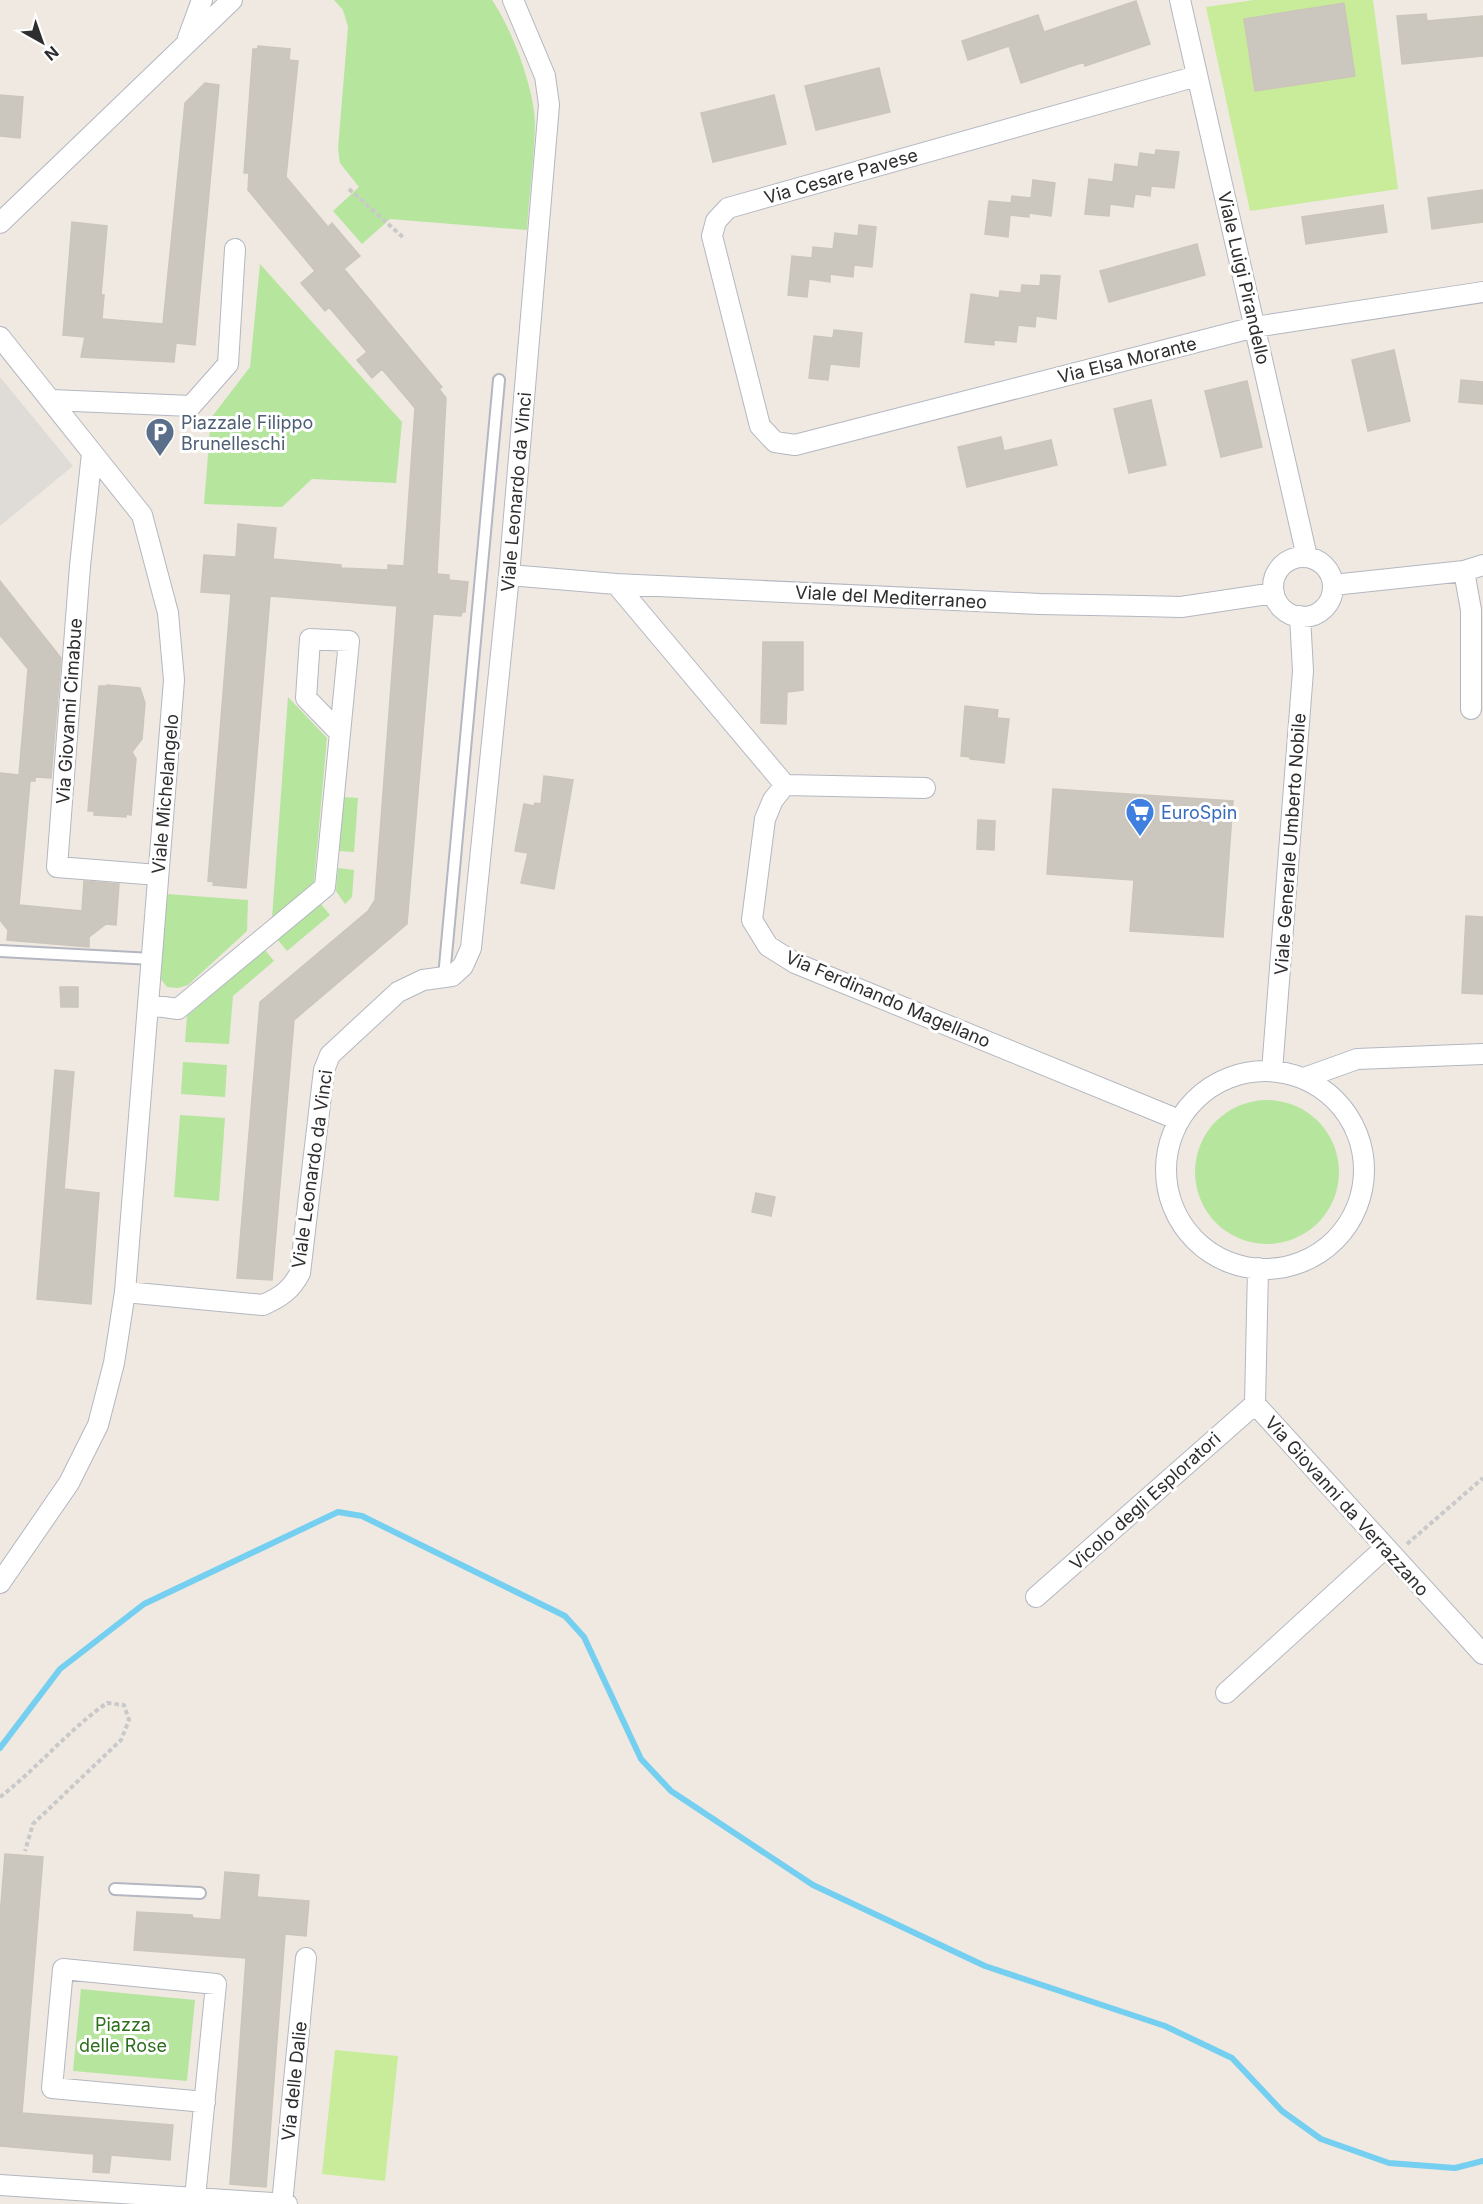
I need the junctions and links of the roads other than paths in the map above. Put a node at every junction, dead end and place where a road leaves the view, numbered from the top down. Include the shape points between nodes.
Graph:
1 (202, 0) edge
2 (232, 0) edge
3 (513, 0) edge
4 (1180, 0) edge
5 (186, 44) junction
6 (1197, 76) junction
7 (0, 223) edge
8 (235, 249) dead end
9 (1483, 292) edge
10 (1255, 327) junction
11 (0, 337) edge
12 (499, 380) dead end
13 (51, 400) junction
14 (776, 442) joint
15 (92, 453) junction
16 (1307, 557) junction
17 (1474, 568) edge
18 (508, 575) junction
19 (616, 584) junction
20 (1333, 585) junction
21 (1274, 593) junction
22 (1300, 616) junction
23 (1471, 709) dead end
24 (340, 733) dead end
25 (785, 785) junction
26 (925, 788) dead end
27 (158, 875) junction
28 (0, 951) edge
29 (153, 959) junction
30 (444, 977) junction
31 (149, 1005) junction
32 (1483, 1054) edge
33 (1272, 1071) junction
34 (1304, 1078) junction
35 (1179, 1120) junction
36 (1258, 1269) junction
37 (124, 1298) junction
38 (1255, 1404) junction
39 (1389, 1552) junction
40 (0, 1583) edge
41 (1036, 1597) dead end
42 (1483, 1654) edge
43 (1226, 1693) dead end
44 (115, 1888) dead end
45 (200, 1893) dead end
46 (306, 1958) dead end
47 (204, 2102) junction
48 (0, 2185) edge
49 (195, 2198) junction
50 (282, 2204) edge
51 (287, 2204) edge

1 - 5 street
2 - 5 street
3 - 18 street, Viale Leonardo da Vinci via 544,76 549,105
4 - 6 street, Viale Luigi Pirandello
5 - 7 street
6 - 10 street, Viale Luigi Pirandello
6 - 14 street, Via Cesare Pavese via 728,208 716,221 712,236 760,426
8 - 13 street via 228,364 191,406
9 - 10 street, Via Elsa Morante
10 - 14 street, Via Elsa Morante via 795,445
10 - 16 street, Viale Luigi Pirandello
11 - 13 street, Viale Michelangelo
12 - 30 lane, Viale Leonardo da Vinci
13 - 15 street, Viale Michelangelo
15 - 27 street, Viale Michelangelo via 142,515 168,613 174,680
15 - 27 street, Via Giovanni Cimabue via 57,867
16 - 20 street via 1325,566
16 - 21 street via 1297,557 1281,566
17 - 20 street
17 - 23 street
18 - 19 street, Viale del Mediterraneo
18 - 30 street, Viale Leonardo da Vinci via 471,948 463,966 452,976
19 - 21 street, Viale del Mediterraneo via 1181,607
19 - 25 street
20 - 22 street via 1332,595 1320,612
21 - 22 street via 1283,609
22 - 33 street, Viale Generale Umberto Nobile via 1303,671
24 - 31 street via 325,886 178,1009
25 - 26 street
25 - 35 street, Via Ferdinando Magellano via 765,819 752,920 768,946 795,963
27 - 29 street, Viale Michelangelo
28 - 29 lane
29 - 31 street, Viale Michelangelo
30 - 37 street, Viale Leonardo da Vinci via 423,980 398,992 330,1055 324,1070 300,1273 294,1285 281,1298 264,1305
31 - 37 street, Viale Michelangelo
32 - 34 street via 1356,1059
33 - 34 street
33 - 35 street via 1244,1073 1219,1082 1196,1098
34 - 36 street via 1330,1095 1350,1118 1362,1147 1364,1177 1357,1207 1341,1234 1317,1254 1289,1266
35 - 36 street via 1168,1146 1166,1175 1171,1203 1185,1228 1205,1249 1230,1263
36 - 38 street, Via Giovanni da Verrazzano
37 - 40 street, Viale Michelangelo via 114,1363 98,1425 69,1483
38 - 39 street, Via Giovanni da Verrazzano
38 - 41 street, Vicolo degli Esploratori
39 - 42 street, Via Giovanni da Verrazzano
39 - 43 street
44 - 45 lane
46 - 50 street, Via delle Dalie
47 - 47 street via 216,1984 63,1969 52,2088
47 - 49 street
48 - 49 street
49 - 50 street
50 - 51 street

